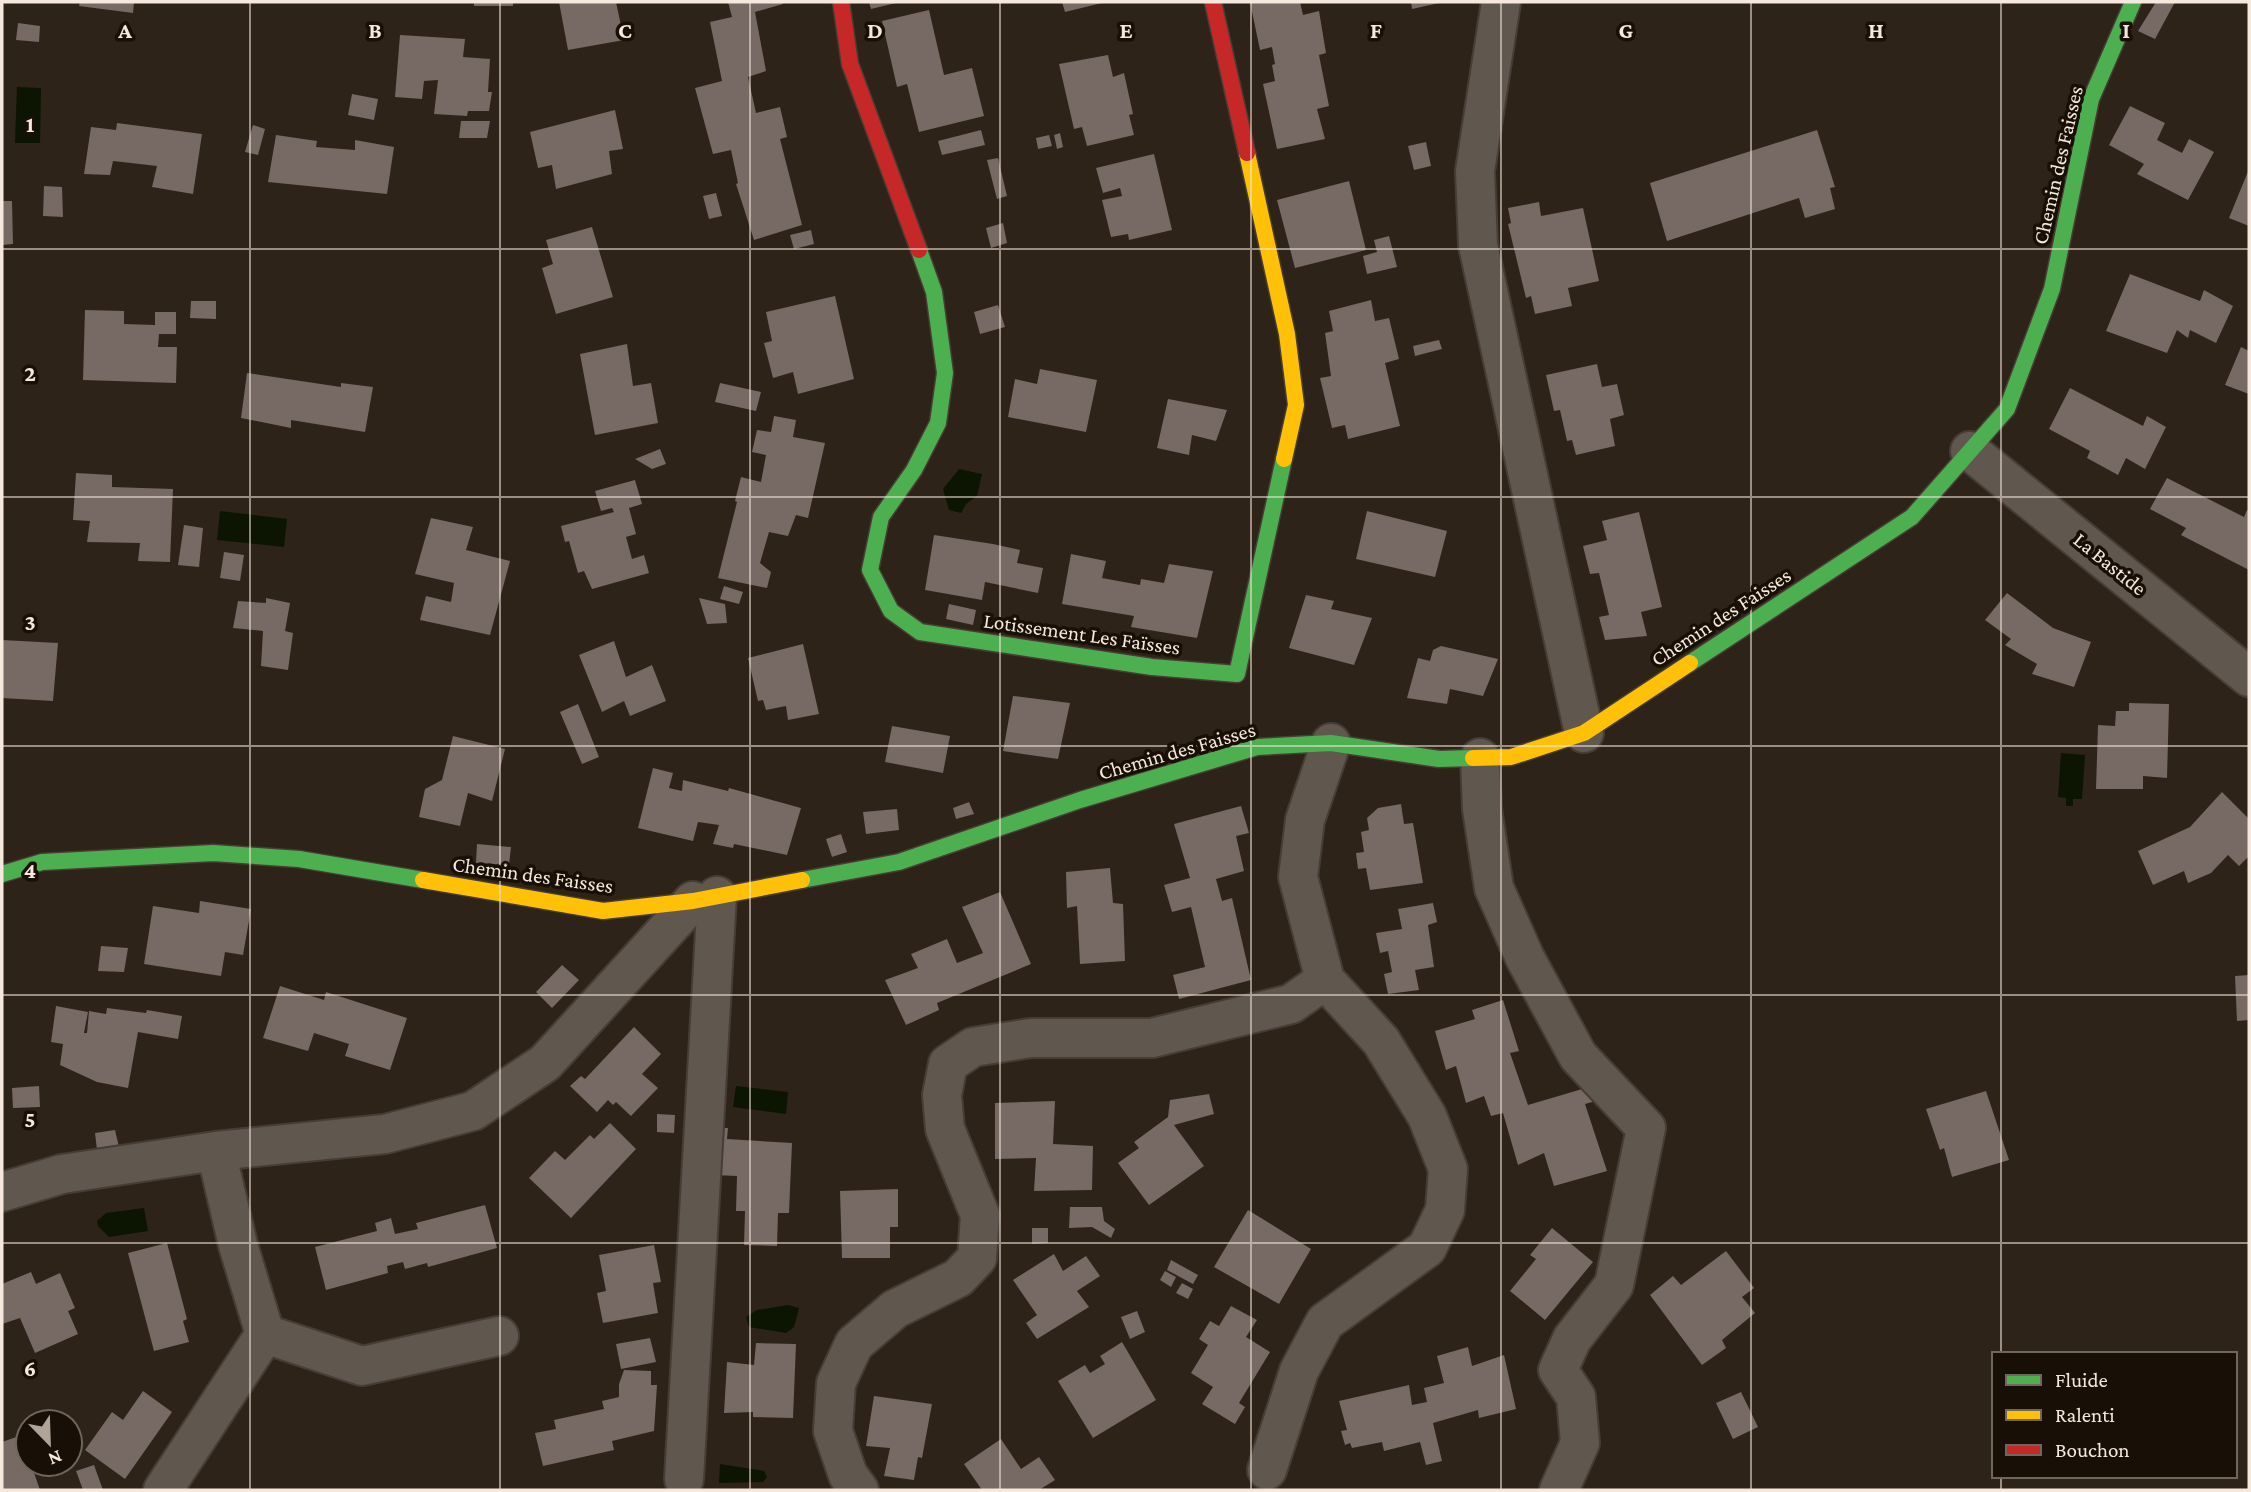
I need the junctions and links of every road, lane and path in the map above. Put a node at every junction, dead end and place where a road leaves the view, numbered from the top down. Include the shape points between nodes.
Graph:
1 (841, 2) edge
2 (1213, 2) edge
3 (1501, 2) edge
4 (2133, 2) edge
5 (1970, 451) junction
6 (2249, 677) edge
7 (1584, 733) junction
8 (1331, 743) junction
9 (1480, 758) junction
10 (2, 874) edge
11 (705, 899) junction
12 (1325, 980) junction
13 (216, 1151) junction
14 (2, 1192) edge
15 (265, 1334) junction
16 (499, 1336) dead end
17 (1267, 1470) dead end
18 (684, 1479) dead end
19 (163, 1490) edge
20 (859, 1490) edge
21 (1559, 1490) edge

1 - 2 street, Lotissement Les Faïsses via 850,64 934,292 945,373 938,423 914,470 881,517 870,570 891,611 920,632 1152,667 1237,674 1296,405 1287,334
3 - 7 street via 1475,172 1478,245
4 - 5 street, Chemin des Faisses via 2091,99 2052,289 2007,409
5 - 6 street, La Bastide
5 - 7 street, Chemin des Faisses via 1912,517
7 - 9 street, Chemin des Faisses via 1511,757
8 - 9 street, Chemin des Faisses via 1439,759
8 - 11 street, Chemin des Faisses via 1257,747 1080,800 898,862
8 - 12 street via 1305,820 1298,877
9 - 21 street via 1493,888 1578,1056 1646,1128 1614,1284 1572,1339 1558,1370 1576,1396 1580,1443
10 - 11 street, Chemin des Faisses via 41,862 213,853 299,859 603,911
11 - 13 street via 545,1063 473,1111 385,1133
11 - 18 street
12 - 17 street via 1381,1041 1427,1116 1448,1169 1445,1210 1427,1248 1325,1322 1298,1370
12 - 20 street via 1291,1004 1175,1033 1152,1038 1031,1038 973,1047 948,1064 942,1095 945,1129 979,1215 977,1258 958,1278 895,1309 854,1344 836,1383 833,1431 848,1475
13 - 14 street via 62,1174
13 - 15 street
15 - 16 street via 362,1366
15 - 19 street

